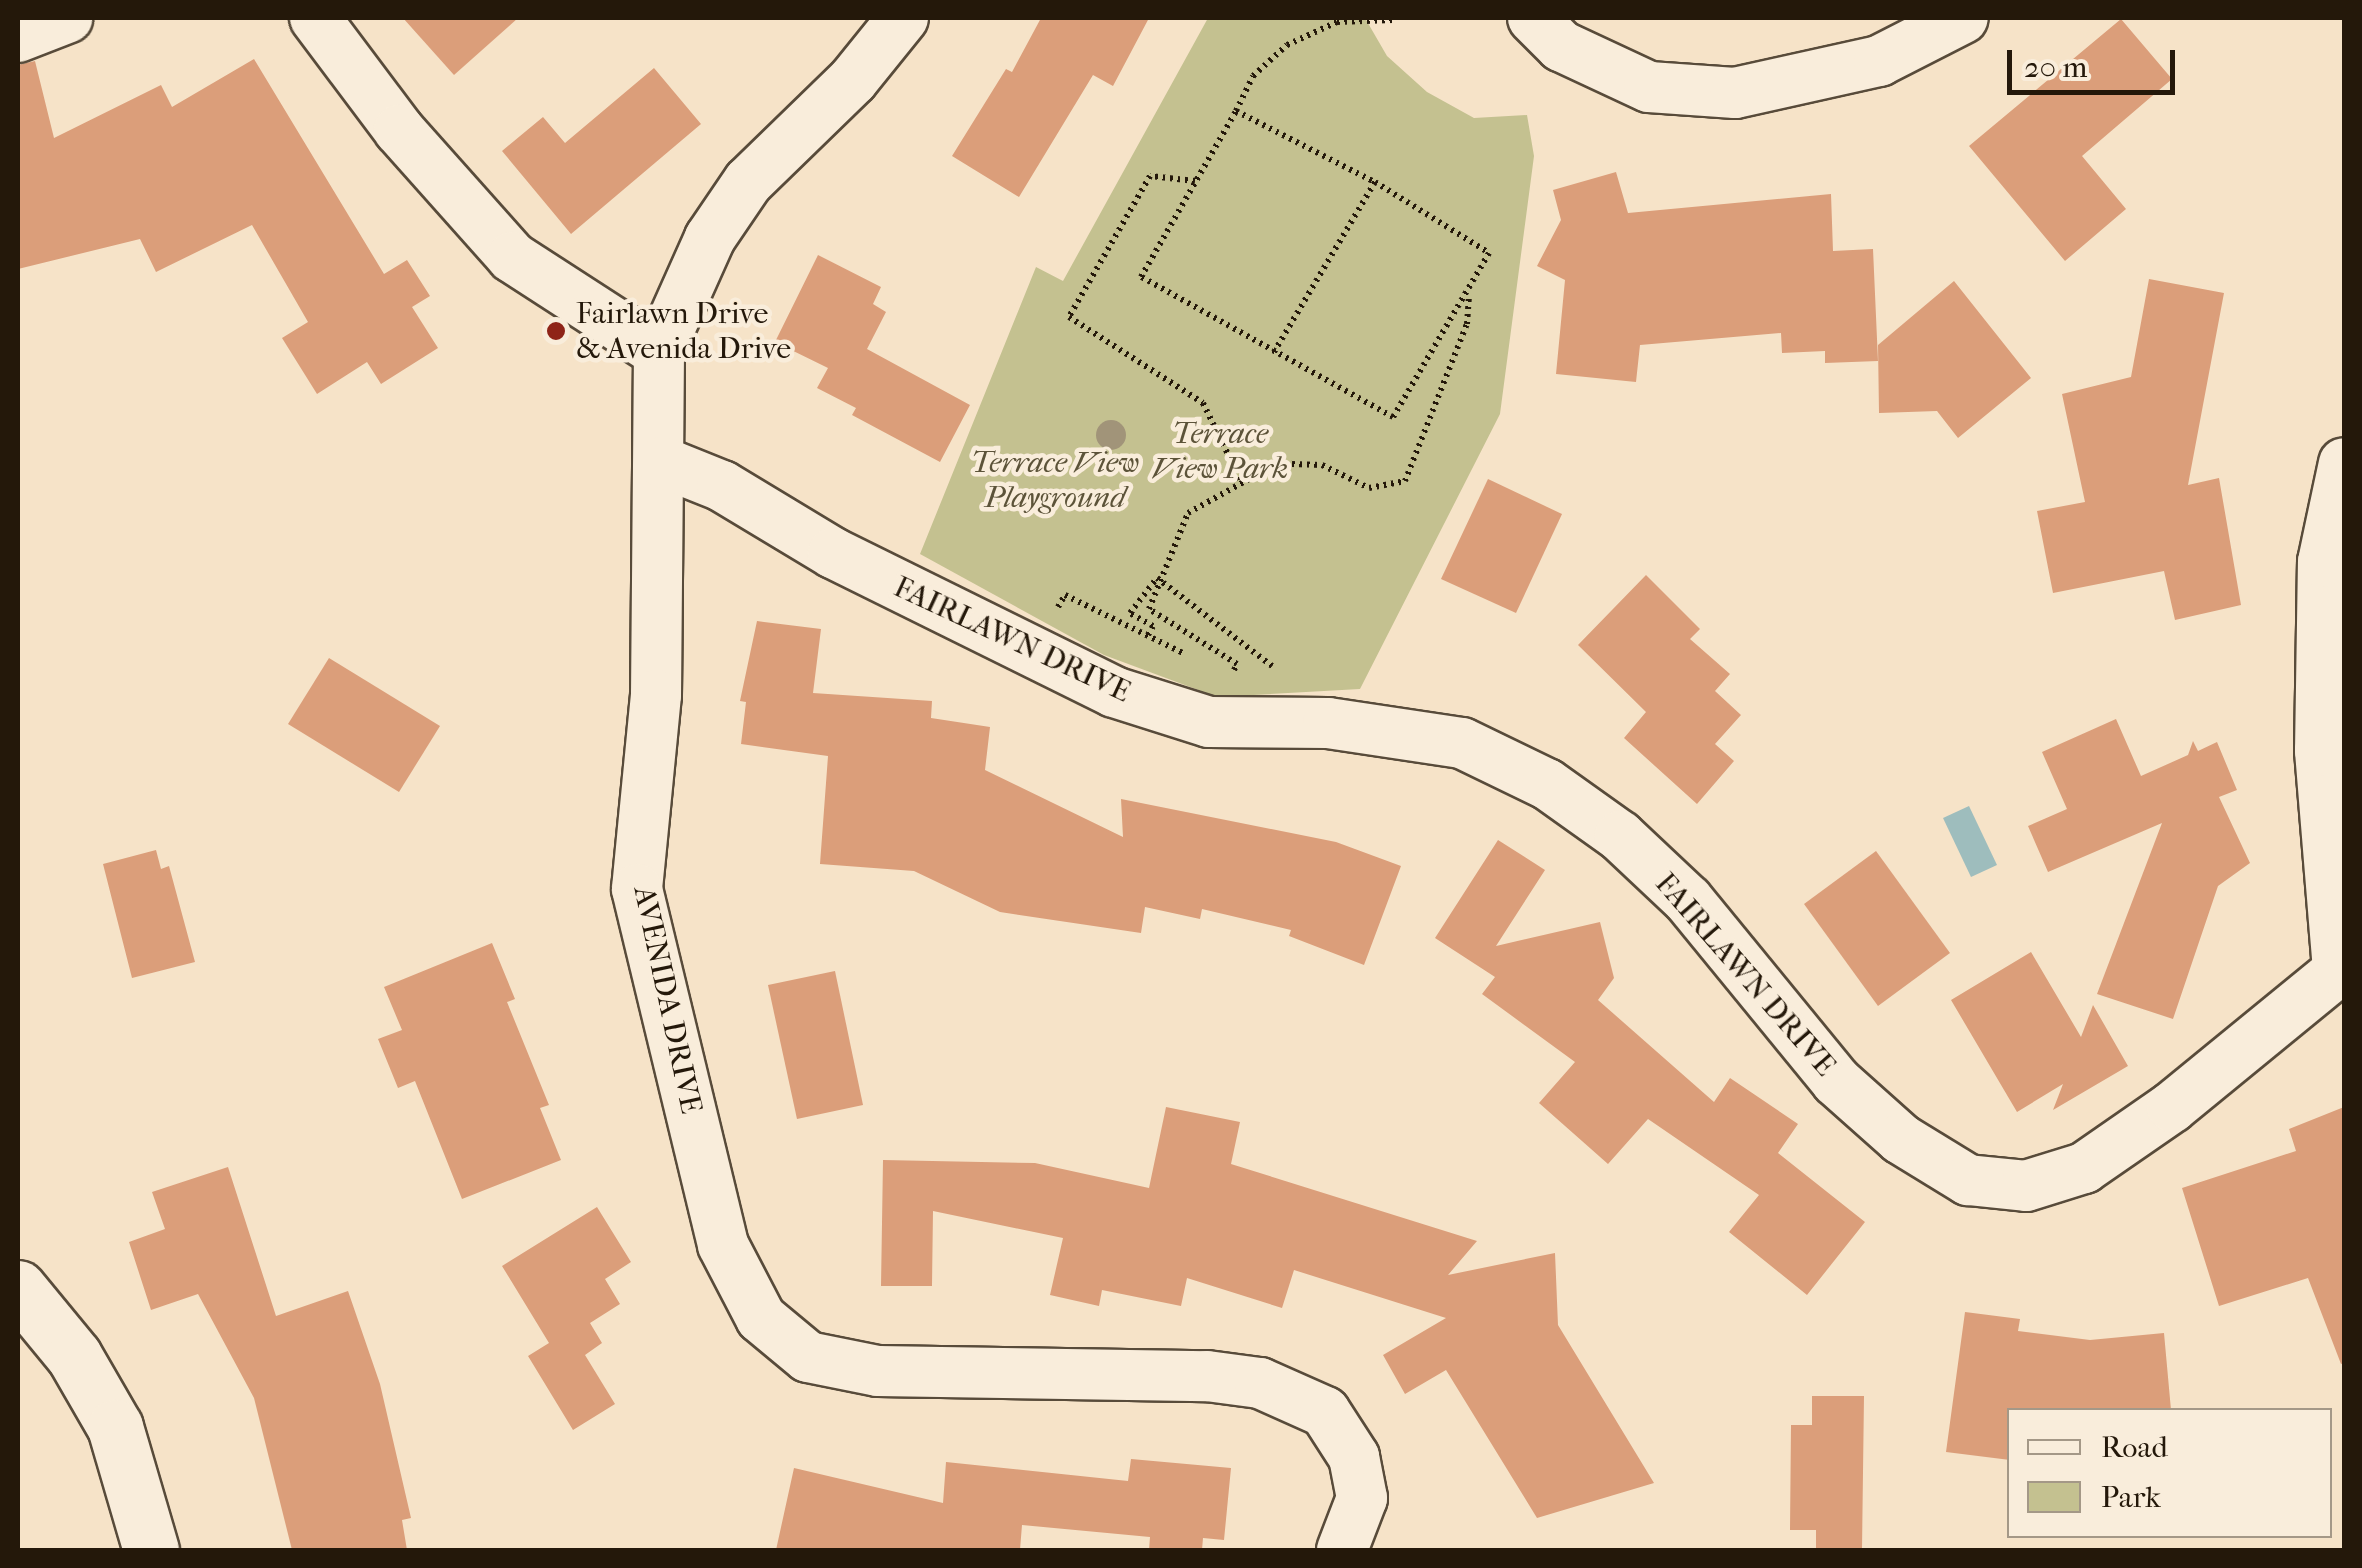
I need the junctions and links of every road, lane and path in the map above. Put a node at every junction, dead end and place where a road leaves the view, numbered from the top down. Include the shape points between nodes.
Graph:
1 (67, 18) edge
2 (315, 18) edge
3 (903, 18) edge
4 (1533, 18) edge
5 (1963, 18) edge
6 (1393, 20) dead end
7 (18, 37) edge
8 (1236, 111) junction
9 (1194, 181) junction
10 (1375, 182) junction
11 (1469, 297) junction
12 (659, 352) junction
13 (1274, 352) junction
14 (662, 462) junction
15 (2344, 464) edge
16 (1242, 483) junction
17 (1157, 578) junction
18 (1072, 618) dead end
19 (1148, 636) junction
20 (1197, 660) dead end
21 (1214, 668) dead end
22 (1328, 723) junction
23 (2341, 968) edge
24 (18, 1288) edge
25 (150, 1550) edge
26 (1342, 1550) edge

1 - 7 street
2 - 12 street via 398,130 512,257
3 - 12 street, AVENIDA DRIVE via 853,80 748,182 710,238
4 - 5 street via 1562,46 1650,87 1735,93 1878,62
6 - 8 path via 1337,22 1286,44 1253,76
8 - 9 path
8 - 10 path
9 - 13 path via 1141,277
9 - 16 path via 1150,176 1069,316 1204,403
10 - 11 path via 1489,252
10 - 13 path
11 - 13 path via 1393,417
11 - 16 path via 1468,324 1405,481 1370,488 1322,465 1292,464
12 - 14 street, AVENIDA DRIVE
14 - 22 street, FAIRLAWN DRIVE via 722,486 832,553 1114,692 1209,722
14 - 26 street, AVENIDA DRIVE via 656,694 637,889 722,1245 761,1318 808,1356 878,1371 1207,1376 1260,1384 1326,1412 1354,1456 1362,1498
15 - 23 street via 2322,562 2320,751
16 - 17 path via 1188,512
17 - 19 path via 1130,613 1153,626
17 - 21 path via 1149,609 1237,664 1230,676
17 - 22 path via 1306,692
18 - 19 path via 1057,608 1065,595
19 - 20 path
22 - 23 street, FAIRLAWN DRIVE via 1462,743 1562,794 1620,836 1688,900 1836,1081 1901,1139 1968,1180 2026,1186 2084,1168 2172,1107
24 - 25 street via 74,1356 116,1427

